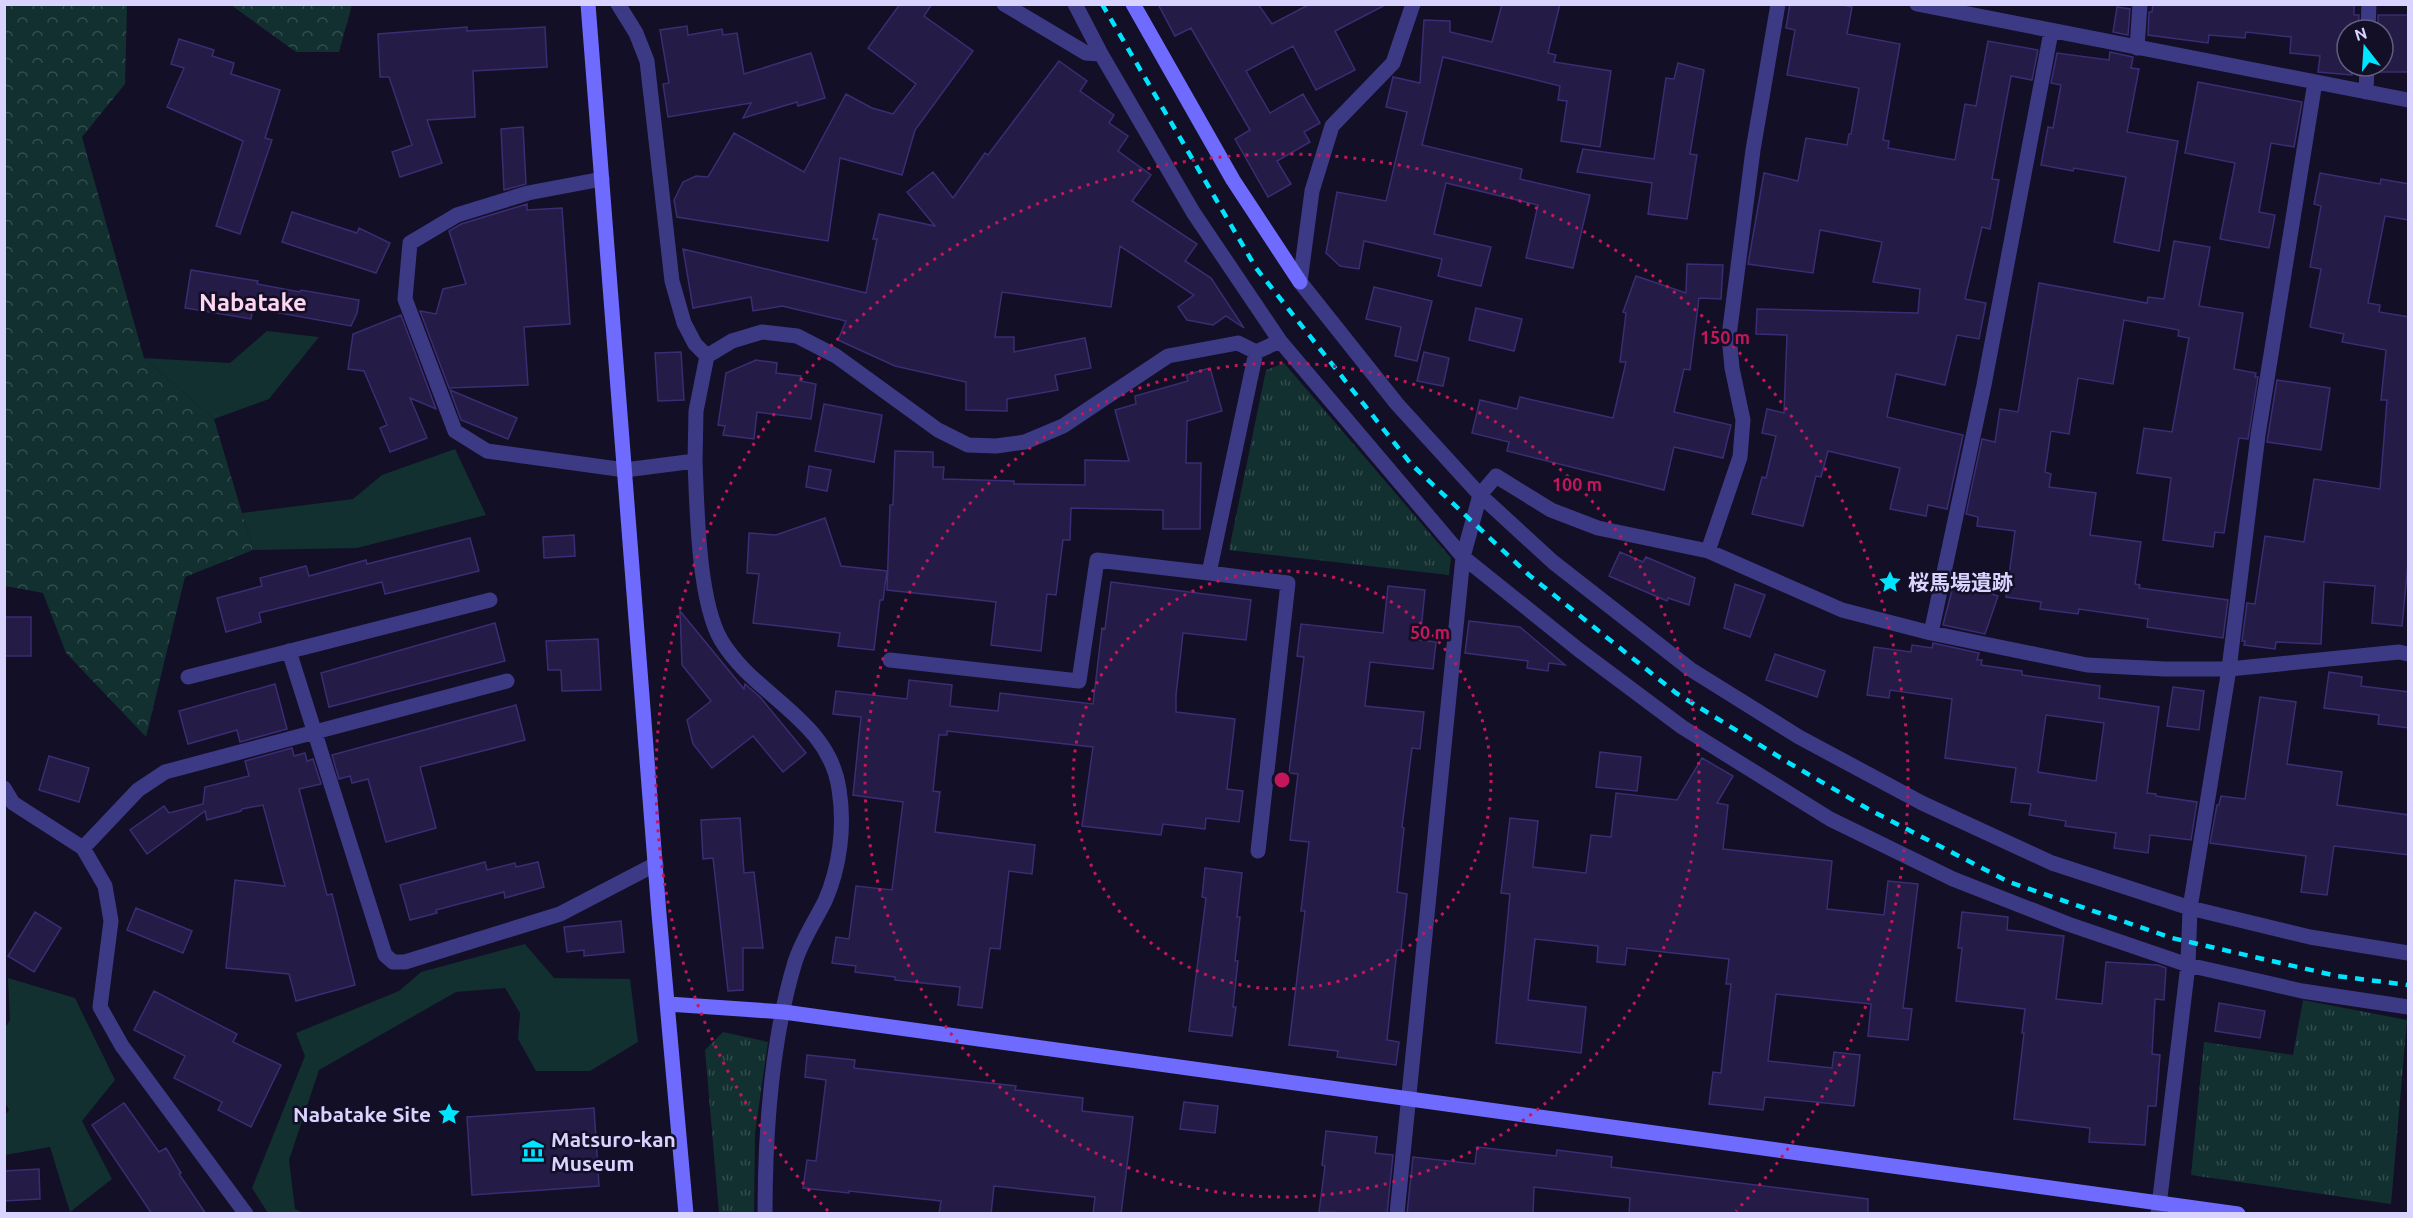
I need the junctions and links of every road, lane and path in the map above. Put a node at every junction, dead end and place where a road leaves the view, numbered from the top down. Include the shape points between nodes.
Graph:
1 (588, 4) edge
2 (618, 4) edge
3 (1004, 4) edge
4 (1075, 4) edge
5 (1133, 4) edge
6 (1413, 4) edge
7 (1778, 4) edge
8 (1917, 4) edge
9 (2140, 4) edge
10 (2051, 32) junction
11 (2137, 48) junction
12 (1101, 54) junction
13 (2367, 78) edge
14 (2315, 82) junction
15 (2366, 92) junction
16 (2409, 100) edge
17 (602, 179) junction
18 (1300, 282) junction
19 (1280, 341) junction
20 (1256, 352) junction
21 (707, 356) junction
22 (694, 461) junction
23 (625, 470) junction
24 (1480, 495) junction
25 (1708, 551) junction
26 (1463, 557) junction
27 (1209, 573) junction
28 (490, 600) dead end
29 (1931, 633) junction
30 (290, 651) junction
31 (2409, 654) edge
32 (890, 660) dead end
33 (2229, 669) junction
34 (188, 677) dead end
35 (507, 681) dead end
36 (315, 732) junction
37 (4, 788) edge
38 (9, 806) edge
39 (83, 848) junction
40 (1258, 851) dead end
41 (656, 864) junction
42 (2190, 908) junction
43 (2409, 953) edge
44 (2188, 965) junction
45 (668, 1004) junction
46 (2409, 1007) edge
47 (784, 1012) junction
48 (1408, 1098) junction
49 (2159, 1208) edge
50 (246, 1214) edge
51 (686, 1214) edge
52 (765, 1214) edge
53 (1397, 1214) edge
54 (2238, 1214) edge

1 - 17 street
2 - 21 street via 647,61 672,281 684,323
3 - 12 street via 1086,53
4 - 12 street
5 - 18 street via 1233,180
6 - 18 street via 1393,63 1332,126 1312,191
7 - 25 street via 1729,336 1743,420 1740,457
8 - 10 street
9 - 11 street
10 - 11 street
10 - 29 street via 1984,385
11 - 14 street
12 - 19 street via 1193,212
13 - 15 street
14 - 15 street
14 - 33 street via 2258,435
15 - 16 street
17 - 23 street
17 - 23 street via 528,193 458,215 410,243 405,299 455,431 487,451
18 - 24 street via 1397,404
19 - 20 street
19 - 26 street
20 - 21 street via 1238,343 1168,356 1063,426 1025,442 996,446 968,445 938,430 836,356 797,336 762,332 732,341
20 - 27 street
21 - 22 street via 696,411
22 - 23 street
22 - 47 street via 699,538 708,599 720,638 733,658 815,734 832,760 839,789 842,823 837,860 825,899 795,961
23 - 41 street
24 - 25 street via 1496,476 1551,510 1598,528
24 - 26 street
24 - 42 street via 1552,562 1690,669 1799,737 1922,802 2052,863
25 - 29 street via 1842,610
26 - 44 street via 1682,727 1830,819 1953,879
26 - 48 street
27 - 32 street via 1097,560 1079,681
27 - 40 street via 1288,583
28 - 30 street
29 - 33 street via 2087,665
30 - 34 street
30 - 36 street
31 - 33 street
33 - 42 street
35 - 36 street
36 - 39 street via 165,772 138,790
36 - 41 street via 385,955 393,962 405,962 560,914
37 - 38 street
38 - 39 street
39 - 50 street via 105,886 111,921 100,1007 122,1046
41 - 45 street
42 - 43 street via 2310,938
42 - 44 street
44 - 46 street via 2302,991
44 - 49 street
45 - 47 street
45 - 51 street
47 - 48 street
47 - 52 street via 766,1139
48 - 49 street
48 - 53 street
49 - 54 street

